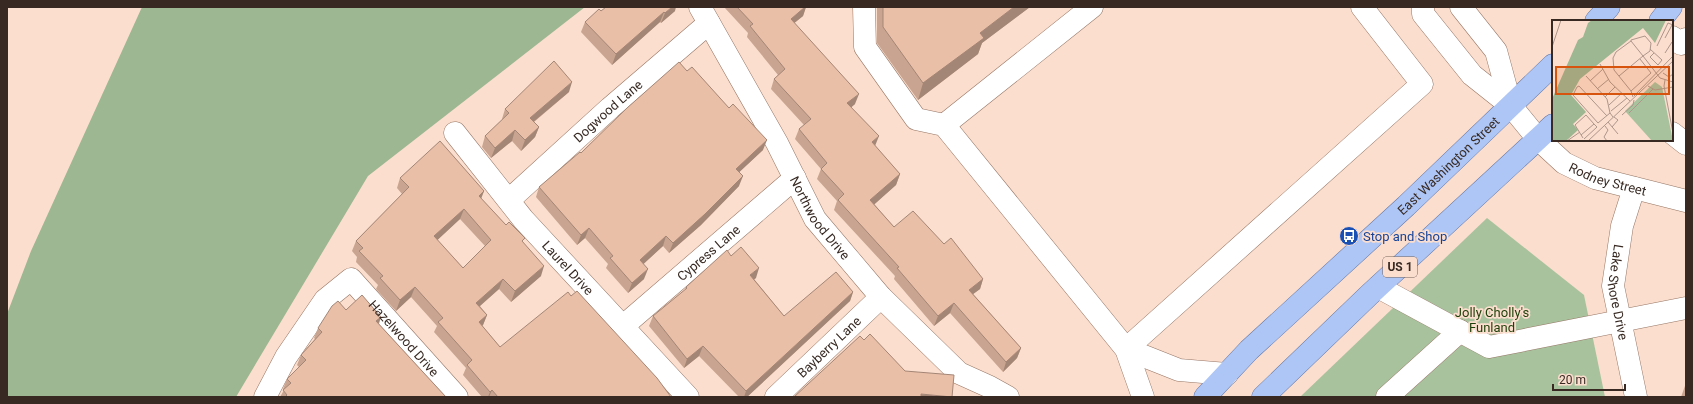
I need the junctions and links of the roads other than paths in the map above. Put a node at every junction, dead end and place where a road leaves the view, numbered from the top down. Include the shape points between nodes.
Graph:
1 (864, 7) edge
2 (1092, 7) edge
3 (1362, 7) edge
4 (1423, 7) edge
5 (1461, 7) edge
6 (1609, 7) edge
7 (1671, 7) edge
8 (704, 15) edge
9 (1597, 20) edge
10 (1661, 20) edge
11 (1552, 66) edge
12 (1511, 106) junction
13 (944, 125) junction
14 (1546, 132) edge
15 (455, 133) dead end
16 (1673, 134) edge
17 (1686, 144) edge
18 (794, 178) junction
19 (1634, 188) junction
20 (1684, 195) edge
21 (509, 200) junction
22 (1378, 287) junction
23 (881, 297) junction
24 (1686, 308) edge
25 (1621, 322) junction
26 (622, 327) junction
27 (1460, 331) junction
28 (1126, 349) junction
29 (1227, 374) junction
30 (992, 394) edge
31 (265, 397) edge
32 (457, 397) edge
33 (688, 397) edge
34 (776, 397) edge
35 (1143, 397) edge
36 (1205, 397) edge
37 (1263, 397) edge
38 (1387, 397) edge
39 (1636, 397) edge

1 - 13 street via 865,48 916,119
2 - 13 street
3 - 28 street via 1422,84
4 - 12 street via 1423,14 1472,75
5 - 12 street via 1496,51
6 - 9 main road
7 - 10 main road
8 - 18 street, Northwood Drive
8 - 21 street, Dogwood Lane via 610,108
11 - 12 main road, East Washington Street
12 - 14 street, Rodney Street
12 - 29 main road, East Washington Street via 1249,350
13 - 28 street
14 - 19 street, Rodney Street via 1564,163 1595,178
14 - 22 main road, US 1
15 - 21 street, Laurel Drive
16 - 17 street
18 - 23 street, Northwood Drive via 815,219
18 - 26 street, Cypress Lane
19 - 20 street, Rodney Street
19 - 25 street, Lake Shore Drive via 1622,226 1613,286
21 - 26 street, Laurel Drive via 523,219
22 - 27 street
22 - 37 main road, US 1
23 - 30 street, Northwood Drive via 958,373
23 - 34 street, Bayberry Lane
24 - 25 street
25 - 27 street via 1489,347
25 - 39 street, Lake Shore Drive
26 - 33 street, Laurel Drive
27 - 38 street
28 - 29 street via 1179,370
28 - 35 street
29 - 36 main road, East Washington Street
31 - 32 street, Hazelwood Drive via 286,357 325,300 351,279

